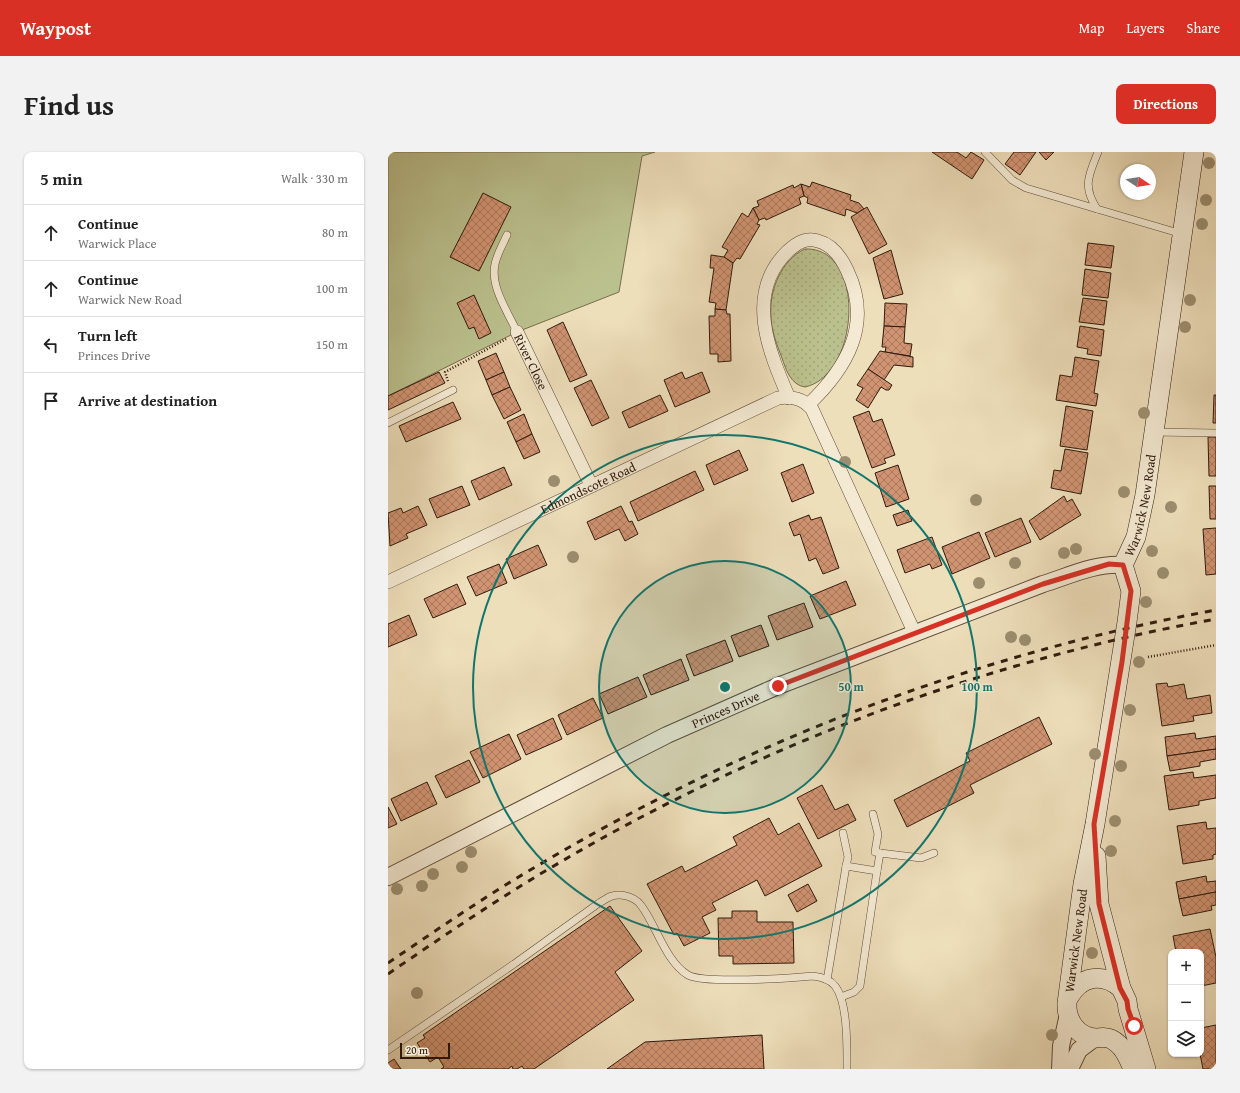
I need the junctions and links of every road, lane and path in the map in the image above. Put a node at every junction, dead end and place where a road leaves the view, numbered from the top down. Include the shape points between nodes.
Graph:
1 (985, 152) edge
2 (1098, 152) edge
3 (1194, 152) edge
4 (1097, 209) junction
5 (1182, 234) junction
6 (507, 235) dead end
7 (512, 336) junction
8 (448, 381) dead end
9 (453, 390) dead end
10 (789, 398) junction
11 (808, 405) junction
12 (388, 423) edge
13 (1154, 432) junction
14 (1216, 432) edge
15 (591, 485) junction
16 (1123, 565) junction
17 (388, 582) edge
18 (915, 634) junction
19 (1216, 645) edge
20 (1148, 657) dead end
21 (873, 814) dead end
22 (1094, 824) junction
23 (843, 833) dead end
24 (880, 853) junction
25 (934, 853) dead end
26 (846, 866) junction
27 (877, 871) junction
28 (388, 877) edge
29 (827, 980) junction
30 (1120, 988) junction
31 (841, 997) junction
32 (1068, 1006) junction
33 (1128, 1009) junction
34 (1100, 1038) junction
35 (388, 1050) edge
36 (847, 1069) edge
37 (1060, 1069) edge
38 (1070, 1069) edge
39 (1133, 1069) edge
40 (1146, 1069) edge

1 - 4 lane via 1012,180 1026,188
2 - 4 lane via 1087,186
3 - 5 main road, Warwick New Road
4 - 5 lane
5 - 13 main road, Warwick New Road
6 - 7 lane, River Close via 495,263 495,280
7 - 8 path via 444,372
7 - 15 street, River Close
9 - 12 lane
10 - 11 street
10 - 11 street via 769,349 765,298 770,278 786,252 798,242 813,240 830,247 845,265 856,297 856,321 852,344 840,371
10 - 15 street, Edmondscote Road via 778,398
11 - 18 street
13 - 14 lane
13 - 16 main road, Warwick New Road via 1138,528
15 - 17 street, Edmondscote Road via 533,515
16 - 18 street, Princes Drive via 1109,564 1084,570
16 - 22 main road, Warwick New Road via 1131,591 1122,662
18 - 28 street, Princes Drive via 778,686 667,735
19 - 20 path
21 - 24 lane via 878,834 875,852
22 - 30 main road via 1098,893
22 - 32 main road, Warwick New Road via 1082,884
23 - 26 lane via 848,857
24 - 25 lane via 921,858
24 - 27 lane
26 - 27 lane
26 - 29 lane
27 - 31 lane via 860,986 854,992
29 - 31 lane via 835,986
29 - 35 lane via 813,976 713,980 689,975 680,968 667,950 640,904 627,896 617,895 599,903
30 - 32 main road via 1105,978 1088,979 1080,983
30 - 33 main road
31 - 36 lane
32 - 34 main road via 1075,1028 1088,1036
32 - 37 street, Warwick New Road
33 - 34 main road via 1123,1024 1112,1034
33 - 40 main road
34 - 38 street via 1079,1050
34 - 39 main road via 1121,1047

